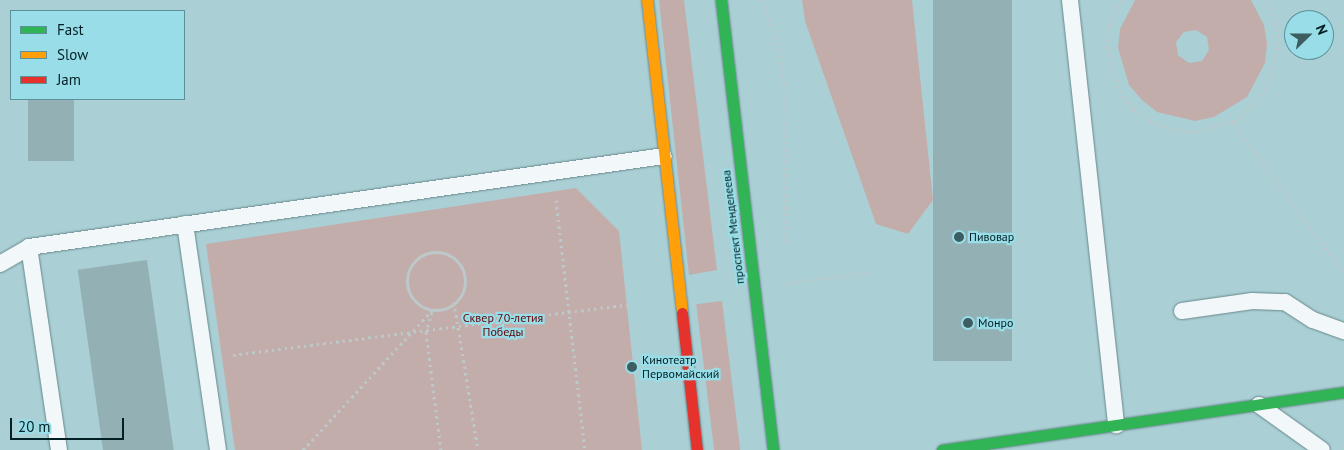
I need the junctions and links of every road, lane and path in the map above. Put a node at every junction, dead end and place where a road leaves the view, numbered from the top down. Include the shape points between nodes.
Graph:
1 (647, 0) edge
2 (721, 0) edge
3 (760, 0) edge
4 (1070, 0) edge
5 (1121, 0) edge
6 (1265, 0) edge
7 (1232, 122) junction
8 (664, 156) junction
9 (553, 172) junction
10 (185, 224) junction
11 (786, 245) dead end
12 (29, 247) junction
13 (0, 264) edge
14 (872, 272) dead end
15 (1344, 273) edge
16 (786, 274) dead end
17 (454, 302) junction
18 (629, 304) dead end
19 (433, 309) junction
20 (1182, 311) dead end
21 (569, 312) junction
22 (461, 327) junction
23 (1344, 331) edge
24 (426, 332) junction
25 (414, 333) junction
26 (204, 359) junction
27 (1344, 392) edge
28 (1259, 405) junction
29 (1116, 426) junction
30 (964, 448) edge
31 (59, 450) edge
32 (218, 450) edge
33 (303, 450) edge
34 (441, 450) edge
35 (478, 450) edge
36 (585, 450) edge
37 (697, 450) edge
38 (773, 450) edge
39 (942, 450) edge
40 (1322, 450) edge

1 - 8 main road
2 - 38 main road, проспект Менделеева
3 - 11 path via 777,36 784,82
4 - 29 lane
5 - 7 path via 1109,26 1107,48 1116,84 1133,109 1173,130 1195,132
6 - 7 path via 1276,29 1276,66 1268,87 1255,105
7 - 15 path
8 - 9 lane
8 - 37 main road
9 - 10 lane
9 - 21 path
10 - 12 lane
10 - 26 lane
12 - 13 lane
12 - 31 lane
14 - 16 path via 786,283
17 - 19 path via 448,307
17 - 19 path via 464,286 461,267 447,254 427,253 412,264 406,283 414,301
17 - 22 path
18 - 21 path
19 - 24 path
19 - 25 path
20 - 23 lane via 1252,301 1285,302 1313,320
21 - 22 path
21 - 36 path
22 - 24 path
22 - 35 path
24 - 25 path
24 - 34 path
25 - 26 path
25 - 33 path
26 - 32 lane
27 - 28 main road
28 - 29 main road
28 - 40 lane
29 - 30 main road
30 - 39 main road

